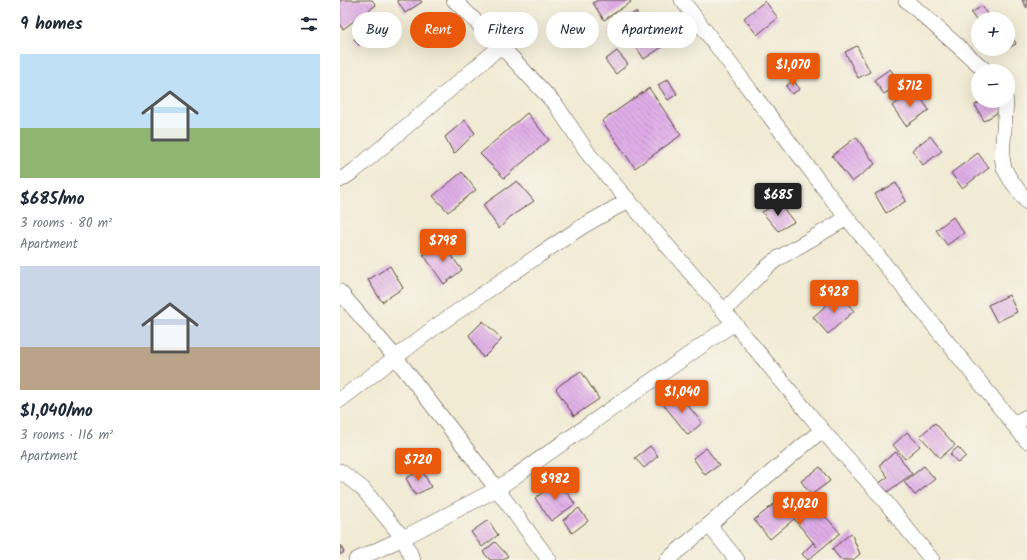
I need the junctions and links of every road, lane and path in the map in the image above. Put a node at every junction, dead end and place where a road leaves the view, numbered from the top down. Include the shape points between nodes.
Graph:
1 (454, 0) edge
2 (682, 0) edge
3 (906, 0) edge
4 (474, 20) edge
5 (499, 48) edge
6 (503, 48) edge
7 (978, 64) edge
8 (1006, 108) edge
9 (340, 180) edge
10 (629, 200) junction
11 (1027, 202) edge
12 (847, 218) junction
13 (340, 292) edge
14 (724, 312) junction
15 (734, 323) junction
16 (396, 358) junction
17 (340, 400) edge
18 (1027, 417) edge
19 (1013, 424) junction
20 (822, 430) junction
21 (1027, 442) edge
22 (340, 471) edge
23 (496, 489) junction
24 (709, 525) junction
25 (403, 538) junction
26 (356, 560) edge
27 (413, 560) edge
28 (549, 560) edge
29 (667, 560) edge
30 (737, 560) edge
31 (932, 560) edge

1 - 4 street
2 - 12 street
3 - 7 street
5 - 9 street via 354,171
6 - 10 street via 556,105 590,156
8 - 11 street via 1002,158 1004,168
10 - 14 street
10 - 16 street via 539,255 435,327
12 - 14 street via 777,259
12 - 19 street
13 - 16 street
14 - 15 street
15 - 20 street
15 - 23 street
16 - 17 street
16 - 23 street
18 - 19 street
19 - 21 street
20 - 24 street
20 - 31 street via 900,519
22 - 25 street via 363,489
23 - 25 street
23 - 28 street
24 - 29 street
24 - 30 street
25 - 26 street
25 - 27 street

